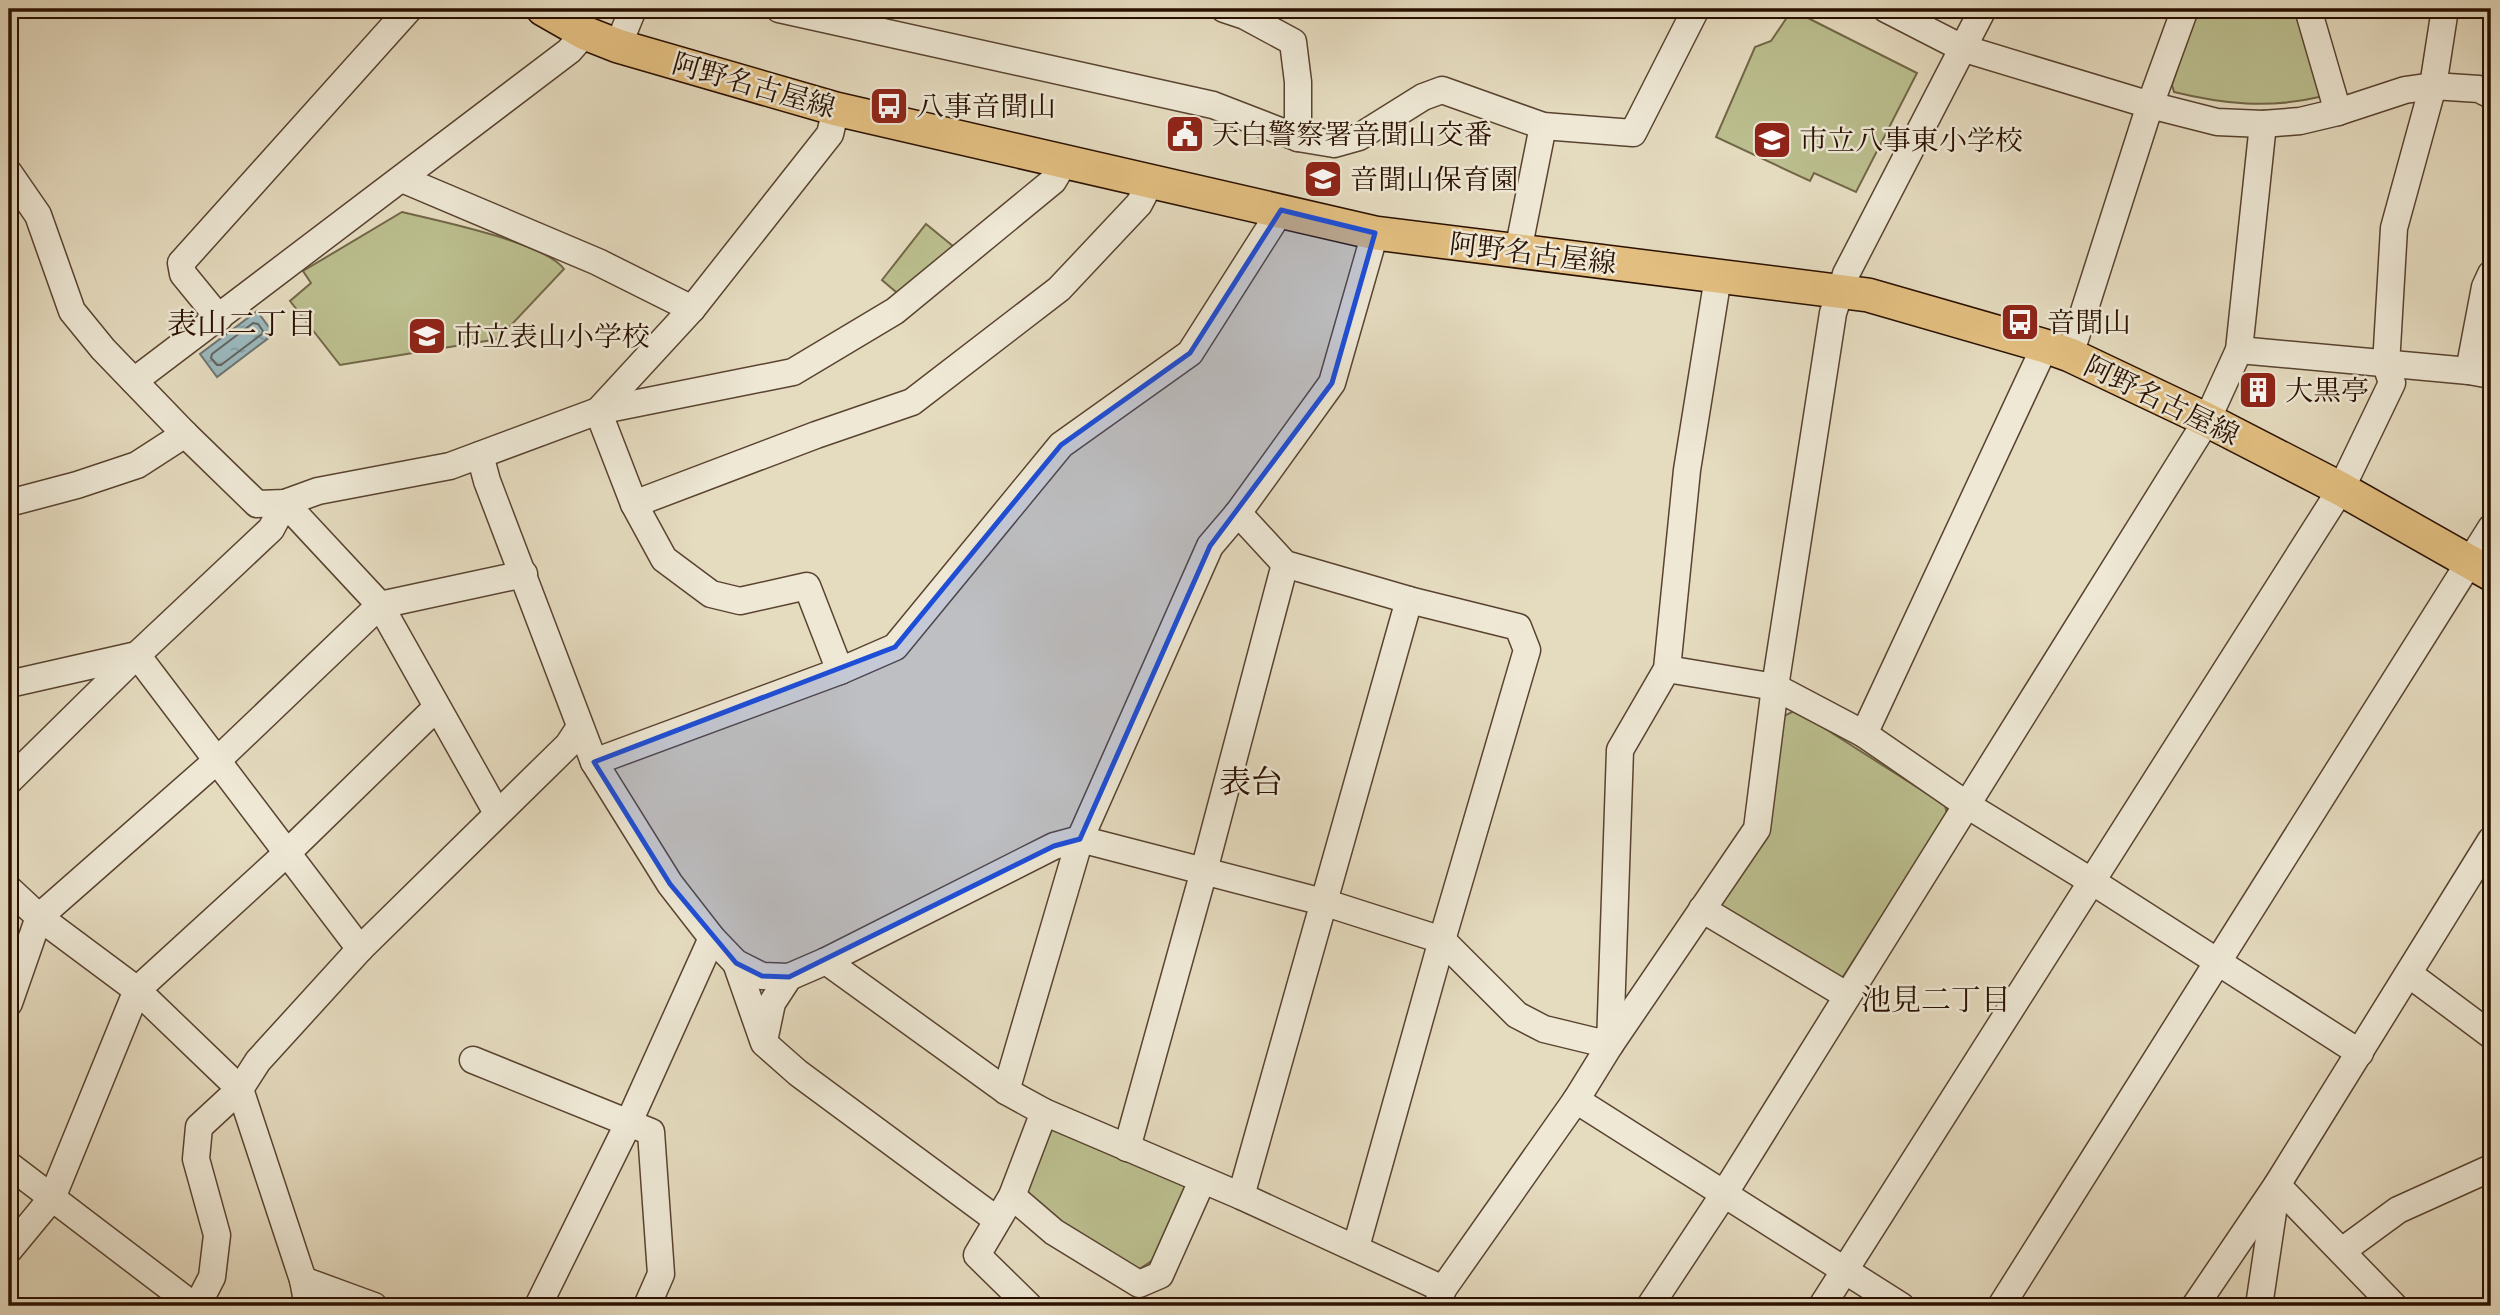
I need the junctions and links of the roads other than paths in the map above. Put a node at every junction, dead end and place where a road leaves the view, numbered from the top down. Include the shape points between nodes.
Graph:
1 (410, 9) edge
2 (543, 9) edge
3 (634, 9) edge
4 (779, 9) edge
5 (1224, 9) edge
6 (1696, 9) edge
7 (1886, 9) edge
8 (1983, 9) edge
9 (2185, 9) edge
10 (2308, 9) edge
11 (2445, 9) edge
12 (585, 33) junction
13 (618, 46) junction
14 (1962, 48) junction
15 (2433, 86) junction
16 (2491, 95) edge
17 (2150, 105) junction
18 (836, 109) junction
19 (2338, 112) junction
20 (2263, 124) junction
21 (1543, 126) junction
22 (1298, 138) junction
23 (1065, 161) junction
24 (9, 173) edge
25 (402, 179) junction
26 (1150, 183) junction
27 (1281, 210) junction
28 (1375, 233) junction
29 (1518, 251) junction
30 (2491, 274) edge
31 (1718, 277) junction
32 (1840, 292) junction
33 (692, 309) junction
34 (219, 318) junction
35 (2057, 350) junction
36 (2239, 350) junction
37 (2386, 365) junction
38 (2480, 373) edge
39 (134, 381) junction
40 (598, 411) junction
41 (2207, 420) junction
42 (185, 434) junction
43 (480, 455) junction
44 (2341, 489) junction
45 (9, 503) edge
46 (285, 503) junction
47 (634, 504) junction
48 (1238, 513) junction
49 (2491, 528) edge
50 (1285, 564) junction
51 (2481, 568) edge
52 (524, 574) junction
53 (1409, 600) junction
54 (380, 605) junction
55 (137, 655) junction
56 (1667, 668) junction
57 (840, 671) junction
58 (9, 684) edge
59 (1775, 687) junction
60 (436, 708) junction
61 (580, 727) junction
62 (1864, 734) junction
63 (217, 761) junction
64 (594, 762) junction
65 (9, 781) edge
66 (1967, 805) junction
67 (497, 813) junction
68 (1080, 839) junction
69 (2491, 840) edge
70 (287, 853) junction
71 (1203, 869) junction
72 (2092, 882) junction
73 (9, 889) edge
74 (1323, 902) junction
75 (1702, 909) junction
76 (39, 916) junction
77 (712, 937) junction
78 (1442, 940) junction
79 (360, 949) junction
80 (826, 961) junction
81 (736, 963) junction
82 (2218, 964) junction
83 (2409, 974) junction
84 (789, 977) junction
85 (137, 990) junction
86 (1846, 995) junction
87 (9, 1003) edge
88 (2491, 1035) edge
89 (764, 1043) junction
90 (1610, 1045) junction
91 (2360, 1053) junction
92 (473, 1060) dead end
93 (240, 1089) junction
94 (1006, 1091) junction
95 (1576, 1100) junction
96 (1044, 1112) junction
97 (628, 1124) junction
98 (1127, 1148) junction
99 (9, 1165) edge
100 (2491, 1168) edge
101 (1202, 1181) junction
102 (2277, 1185) junction
103 (1724, 1194) junction
104 (1012, 1196) junction
105 (1241, 1196) junction
106 (52, 1198) junction
107 (997, 1220) junction
108 (1356, 1247) junction
109 (9, 1250) edge
110 (2342, 1251) junction
111 (1845, 1270) junction
112 (306, 1293) edge
113 (1440, 1297) edge
114 (195, 1306) edge
115 (373, 1306) edge
116 (538, 1306) edge
117 (647, 1306) edge
118 (1029, 1306) edge
119 (1650, 1306) edge
120 (1822, 1306) edge
121 (1901, 1306) edge
122 (2000, 1306) edge
123 (2195, 1306) edge
124 (2259, 1306) edge
125 (2394, 1306) edge

1 - 34 street via 181,263 183,274
2 - 12 main road, 阿野名古屋線
3 - 13 street
4 - 22 street via 1213,105
5 - 22 street via 1293,42
6 - 21 street via 1633,133
7 - 14 street
8 - 14 street
9 - 17 street
10 - 19 street
11 - 15 street
12 - 13 main road, 阿野名古屋線
12 - 25 street via 569,51
13 - 18 main road, 阿野名古屋線
14 - 17 street
14 - 32 street
15 - 16 street via 2479,89
15 - 19 street via 2405,89
15 - 37 street via 2393,228
17 - 20 street via 2217,122
17 - 35 street via 2081,326
18 - 23 main road, 阿野名古屋線
18 - 33 street via 830,134
19 - 20 street
20 - 36 street
21 - 22 street via 1442,90 1359,137 1334,144
21 - 29 street
23 - 26 main road, 阿野名古屋線
23 - 40 street via 1053,181 895,311 793,372
24 - 39 street via 38,215 72,311
25 - 33 street via 598,262
25 - 34 street
26 - 27 main road, 阿野名古屋線
26 - 47 street via 1139,204 1059,289 912,402
27 - 28 main road, 阿野名古屋線
27 - 57 street via 1190,353 1061,445 895,647
28 - 29 main road, 阿野名古屋線
28 - 48 street via 1332,383
29 - 31 main road, 阿野名古屋線
30 - 38 street via 2485,287
31 - 32 main road, 阿野名古屋線
31 - 56 street via 1687,470
32 - 35 main road, 阿野名古屋線 via 1868,295
32 - 59 street
33 - 40 street
34 - 39 street
35 - 41 main road, 阿野名古屋線
35 - 62 street
36 - 37 street
36 - 41 street
37 - 38 street
37 - 44 street via 2392,383
39 - 42 street
40 - 43 street
40 - 47 street
41 - 44 main road, 阿野名古屋線
41 - 66 street
42 - 45 street via 137,465
42 - 46 street via 257,505
43 - 46 street via 450,466 318,491
43 - 52 street
44 - 51 main road, 阿野名古屋線
44 - 72 street
46 - 54 street
46 - 55 street via 271,529
47 - 57 street via 664,559 711,594 740,601 807,586
48 - 50 street
48 - 68 street via 1210,546
49 - 51 street
50 - 53 street
50 - 71 street
51 - 82 street
52 - 54 street
52 - 61 street
53 - 74 street
53 - 78 street via 1518,627 1527,650
54 - 60 street
54 - 63 street
55 - 58 street
55 - 63 street
55 - 65 street
56 - 59 street
56 - 90 street via 1620,750
57 - 64 street
59 - 62 street
59 - 75 street via 1757,829
60 - 67 street
60 - 70 street
61 - 64 street
61 - 67 street via 568,745
62 - 66 street
63 - 70 street
63 - 76 street
64 - 77 street via 670,884
66 - 72 street
66 - 86 street
67 - 79 street
68 - 71 street
68 - 80 street via 1054,846
68 - 94 street
69 - 83 street
70 - 79 street
70 - 85 street
71 - 74 street
71 - 98 street
72 - 82 street
72 - 111 street
73 - 76 street
74 - 78 street
74 - 105 street
75 - 86 street
75 - 90 street
76 - 85 street
76 - 87 street
77 - 81 street
77 - 97 street
78 - 90 street via 1517,1015 1544,1029
78 - 108 street
79 - 93 street via 258,1061
80 - 84 street
80 - 94 street
81 - 84 street via 762,976
81 - 89 street
82 - 91 street
82 - 122 street
83 - 88 street
83 - 91 street
84 - 89 street via 772,1003
85 - 93 street
85 - 106 street
86 - 103 street
89 - 107 street via 797,1073
90 - 95 street
91 - 102 street
92 - 97 street
93 - 112 street
93 - 114 street via 200,1127 196,1159 217,1235 212,1277
94 - 96 street
95 - 103 street
95 - 113 street
96 - 98 street
96 - 104 street
97 - 116 street
97 - 117 street via 651,1132 661,1274
98 - 101 street
99 - 106 street
100 - 110 street via 2398,1210
101 - 104 street via 1160,1275 1139,1284 1054,1232
101 - 105 street
102 - 110 street
102 - 123 street
102 - 124 street
103 - 111 street
103 - 119 street
104 - 107 street
105 - 108 street
106 - 109 street
106 - 114 street
107 - 118 street via 977,1255
108 - 113 street
110 - 125 street
111 - 120 street
111 - 121 street
112 - 115 street

